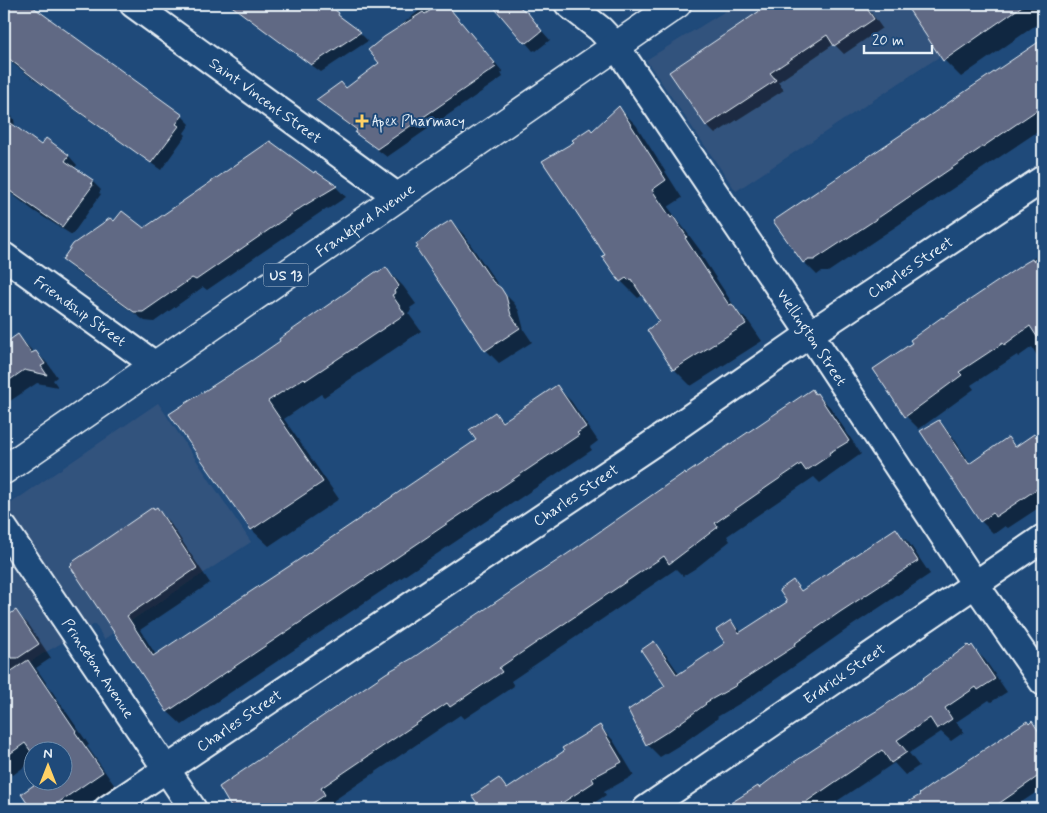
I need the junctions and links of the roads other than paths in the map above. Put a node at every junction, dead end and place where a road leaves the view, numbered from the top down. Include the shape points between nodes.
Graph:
1 (133, 4) edge
2 (568, 4) edge
3 (677, 4) edge
4 (616, 46) junction
5 (1043, 179) edge
6 (398, 197) junction
7 (4, 256) edge
8 (810, 334) junction
9 (155, 366) junction
10 (4, 470) edge
11 (4, 528) edge
12 (1043, 538) edge
13 (975, 584) junction
14 (1043, 682) edge
15 (166, 770) junction
16 (107, 809) edge
17 (192, 809) edge
18 (646, 809) edge

1 - 6 street, Saint Vincent Street
2 - 4 street, Wellington Street
3 - 4 main road, Frankford Avenue / US 13
4 - 6 main road, Frankford Avenue / US 13
4 - 8 street, Wellington Street
5 - 8 street, Charles Street
6 - 9 main road, Frankford Avenue / US 13
7 - 9 street, Friendship Street
8 - 13 street, Wellington Street
8 - 15 street, Charles Street
9 - 10 main road, Frankford Avenue / US 13
11 - 15 street, Princeton Avenue
12 - 13 street, Erdrick Street
13 - 14 street, Wellington Street
13 - 18 street, Erdrick Street
15 - 16 street, Charles Street
15 - 17 street, Princeton Avenue

